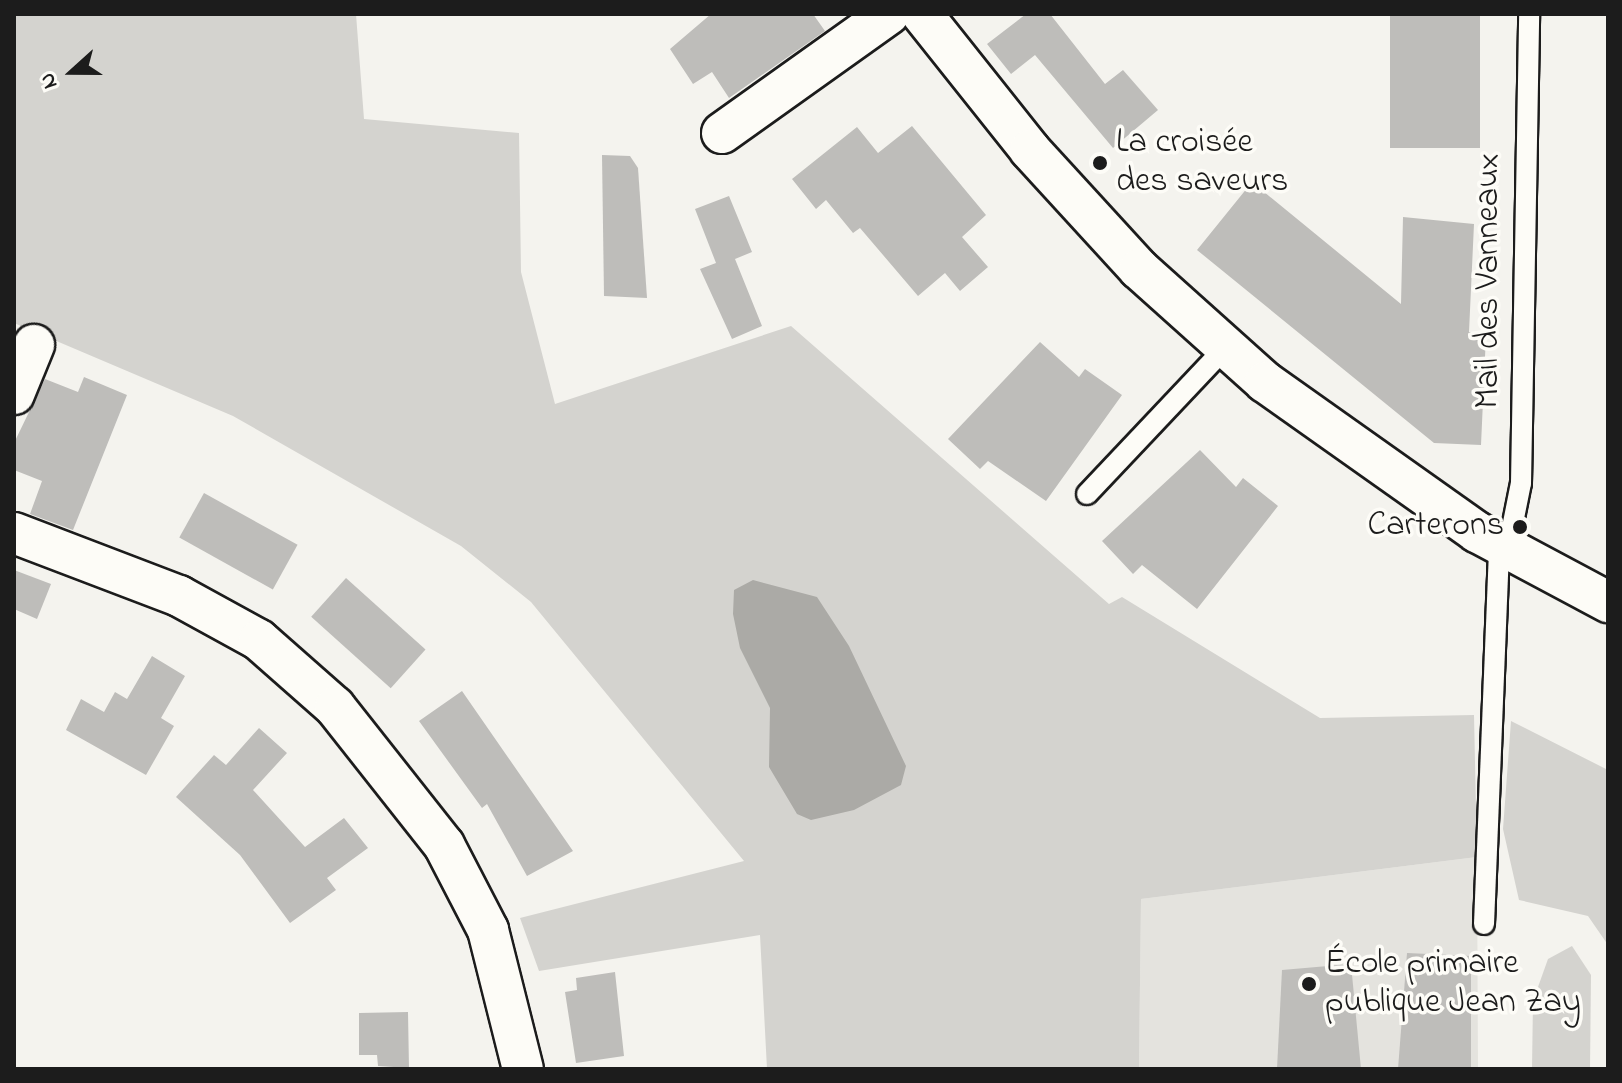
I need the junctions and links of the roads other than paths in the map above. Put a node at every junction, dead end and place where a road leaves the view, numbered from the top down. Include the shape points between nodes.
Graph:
1 (889, 14) edge
2 (922, 14) edge
3 (1529, 14) edge
4 (722, 133) dead end
5 (34, 345) dead end
6 (1226, 347) junction
7 (14, 394) edge
8 (1087, 494) dead end
9 (14, 533) edge
10 (1503, 546) junction
11 (1608, 602) edge
12 (1484, 924) dead end
13 (523, 1069) edge

1 - 4 street
2 - 6 street via 1030,150 1139,269
3 - 10 lane, Mail des Vanneaux via 1521,483
5 - 7 street
6 - 8 lane
6 - 10 street via 1357,450
9 - 13 street via 179,596 259,640 335,707 444,845 488,930
10 - 11 street
10 - 12 lane, Mail des Vanneaux

